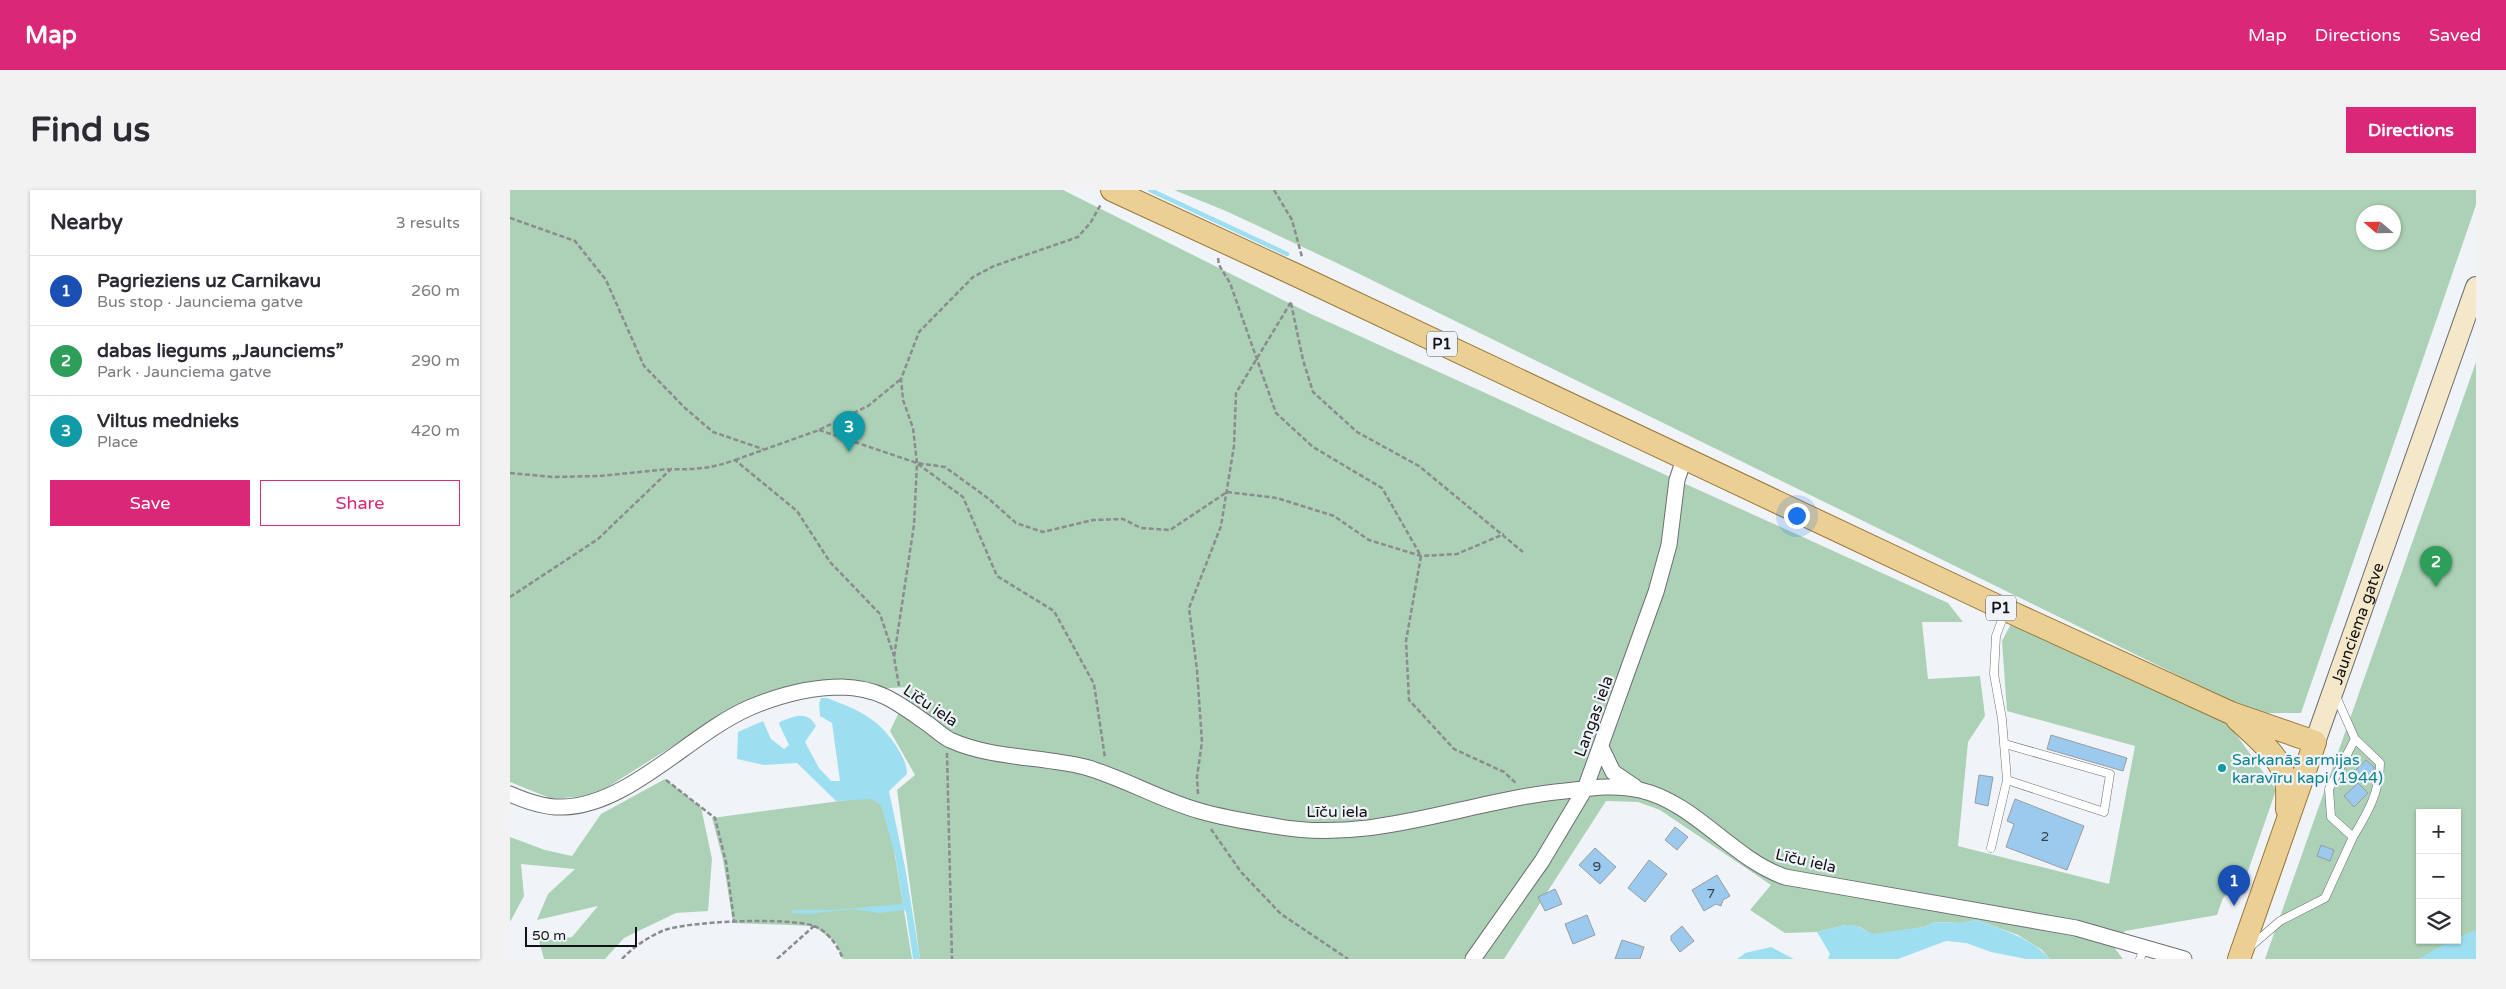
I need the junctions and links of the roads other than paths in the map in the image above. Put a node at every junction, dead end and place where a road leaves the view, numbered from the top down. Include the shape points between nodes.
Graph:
1 (1108, 194) edge
2 (2476, 287) edge
3 (1684, 459) junction
4 (2006, 610) junction
5 (2334, 691) junction
6 (2231, 713) junction
7 (2355, 739) junction
8 (2315, 742) junction
9 (2005, 744) junction
10 (1601, 747) junction
11 (2268, 747) junction
12 (2306, 764) junction
13 (2007, 780) junction
14 (1585, 789) junction
15 (1640, 790) junction
16 (510, 794) edge
17 (2287, 818) junction
18 (2353, 837) junction
19 (1992, 848) dead end
20 (2142, 953) edge
21 (2239, 957) edge
22 (1473, 959) edge
23 (2184, 959) edge

1 - 3 main road, P1 via 1215,237
2 - 5 main road, Jaunciema gatve
3 - 4 main road, P1
3 - 10 street, Langas iela via 1677,480 1669,544 1661,573
4 - 6 main road, P1
4 - 9 lane via 1996,636 1994,674
5 - 7 lane
5 - 8 main road, Jaunciema gatve
6 - 8 main road, P1
6 - 11 main road, P1
7 - 18 lane via 2329,788 2331,817
7 - 18 lane via 2380,763 2380,776 2371,807
8 - 12 main road, Jaunciema gatve / P1
9 - 13 lane
9 - 13 lane via 2110,774 2104,812
10 - 14 street, Langas iela
10 - 15 street via 1613,772
11 - 12 main road, P1
11 - 17 main road, P1 via 2286,781
12 - 17 main road, Jaunciema gatve / P1
13 - 19 lane
14 - 15 street, Līču iela via 1615,786
14 - 16 street, Līču iela via 1530,795 1381,828 1328,831 1278,827 1199,811 1082,766 981,750 948,739 882,693 844,687 805,690 748,708 706,732 622,789 594,801 565,808 539,805
14 - 22 street, Langas iela via 1542,861
15 - 20 street, Līču iela via 1661,796 1678,806 1750,860 1785,877 2076,928
17 - 21 main road, Jaunciema gatve / P1
18 - 21 lane via 2325,898 2280,921
20 - 23 street, Līču iela

